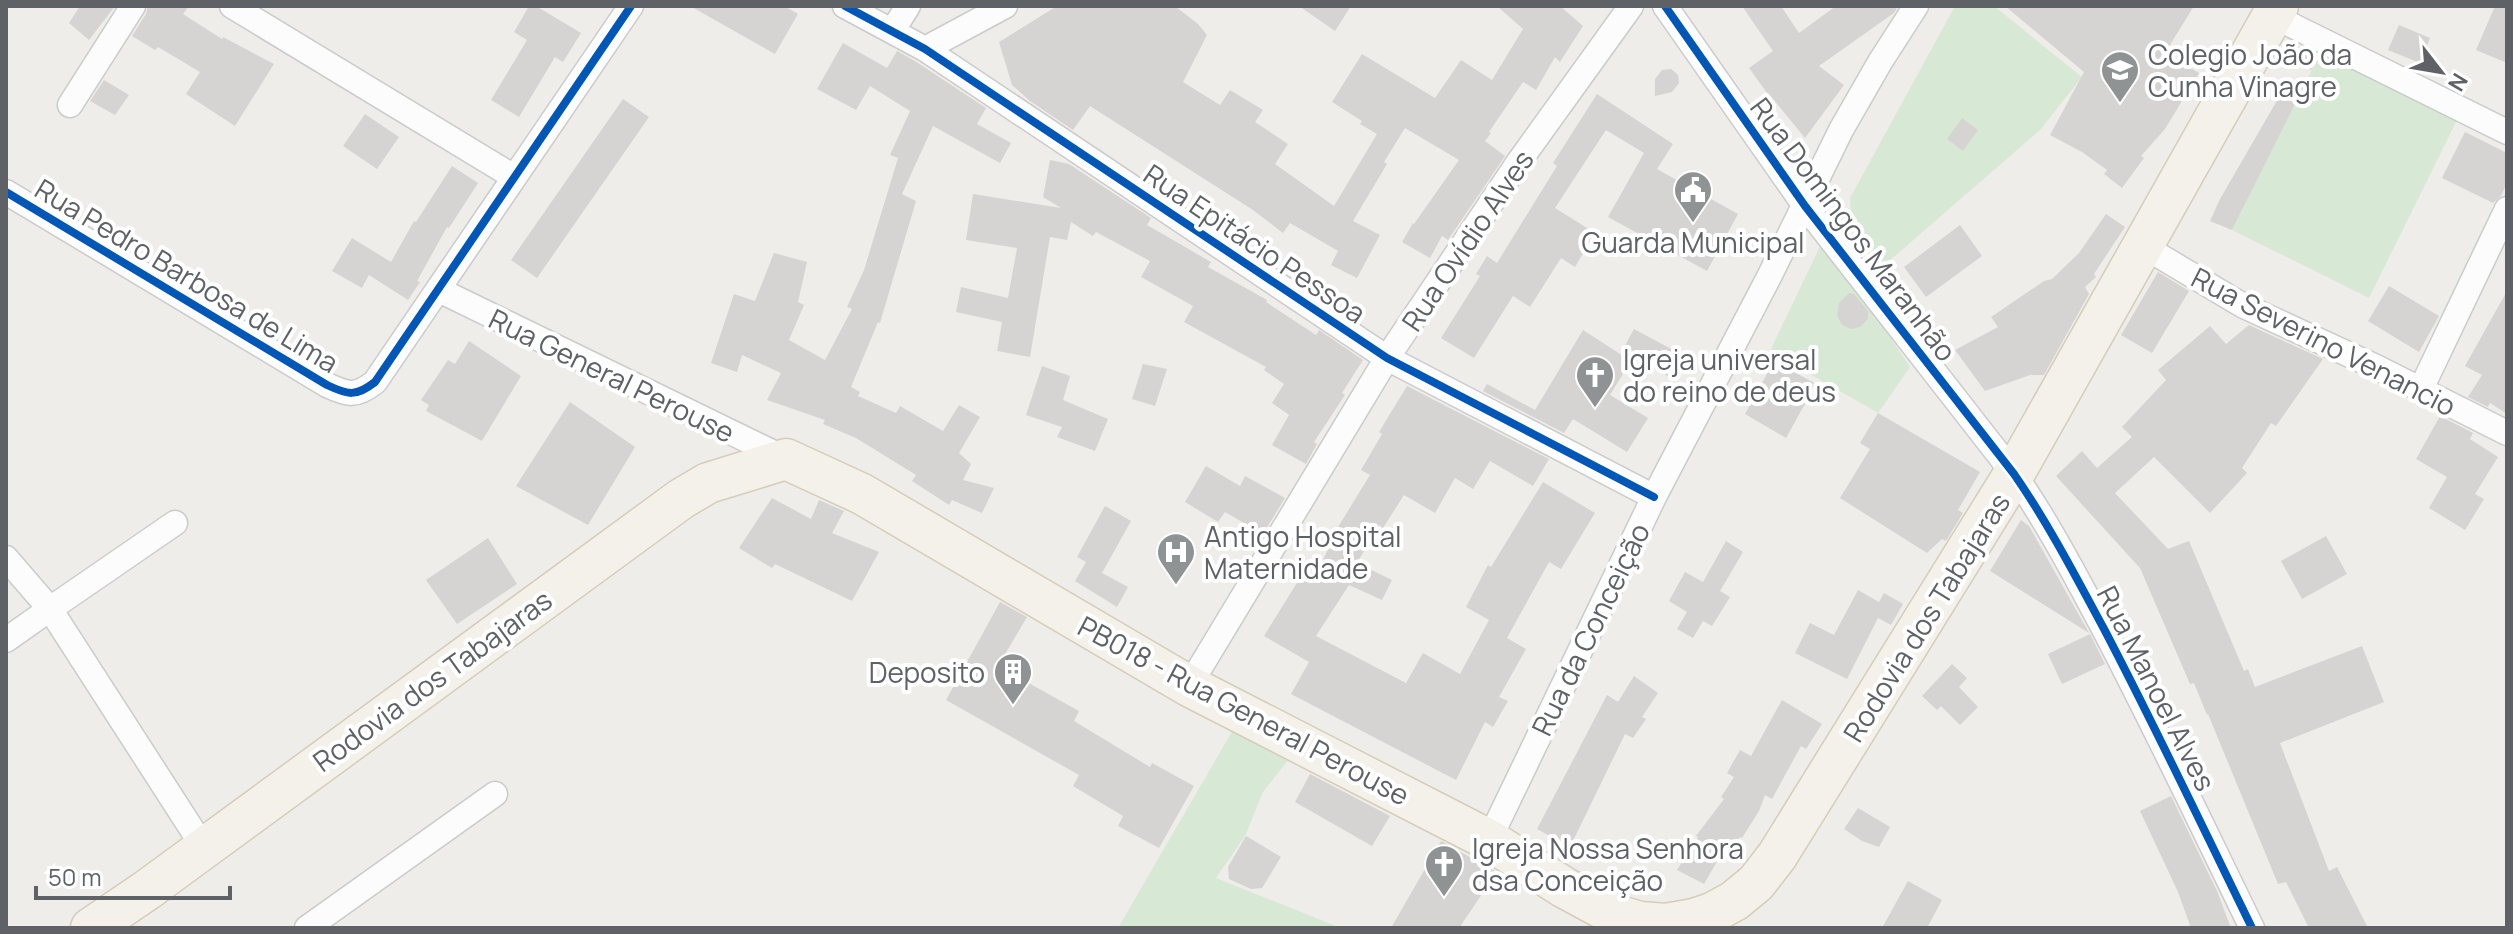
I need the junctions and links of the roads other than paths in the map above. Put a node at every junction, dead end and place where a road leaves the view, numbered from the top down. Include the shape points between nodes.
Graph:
1 (133, 6) edge
2 (232, 6) edge
3 (631, 6) edge
4 (845, 6) edge
5 (908, 6) edge
6 (1005, 6) edge
7 (1631, 6) edge
8 (1665, 6) edge
9 (1916, 6) edge
10 (2276, 11) edge
11 (893, 30) junction
12 (925, 49) junction
13 (70, 105) dead end
14 (2507, 132) edge
15 (514, 177) junction
16 (6, 192) edge
17 (1805, 206) junction
18 (2507, 209) edge
19 (2143, 246) junction
20 (439, 290) junction
21 (1387, 358) junction
22 (2421, 389) junction
23 (2507, 433) edge
24 (786, 459) junction
25 (2014, 474) junction
26 (1654, 497) junction
27 (175, 523) dead end
28 (6, 558) edge
29 (50, 609) junction
30 (6, 640) edge
31 (1189, 686) junction
32 (495, 794) dead end
33 (1489, 840) junction
34 (204, 848) junction
35 (1712, 913) joint
36 (91, 928) edge
37 (307, 928) edge
38 (2252, 928) edge

1 - 13 street
2 - 15 street
3 - 15 street, Rua Pedro Barbosa de Lima
4 - 11 street, Rua Epitácio Pessoa
5 - 11 street
6 - 12 street
7 - 21 street, Rua Ovídio Alves
8 - 17 street, Rua Domingos Maranhão
9 - 17 street, Rua da Conceição via 1841,130
10 - 14 street
10 - 19 main road, Rodovia dos Tabajaras
11 - 12 street, Rua Epitácio Pessoa
12 - 21 street, Rua Epitácio Pessoa
15 - 20 street, Rua Pedro Barbosa de Lima
16 - 20 street, Rua Pedro Barbosa de Lima via 341,392 363,391 375,382
17 - 25 street, Rua Domingos Maranhão
17 - 26 street, Rua da Conceição
18 - 22 street
19 - 22 street, Rua Severino Venancio via 2242,305
19 - 25 main road, Rodovia dos Tabajaras
20 - 24 street, Rua General Perouse
21 - 26 street, Rua Epitácio Pessoa
21 - 31 street, Rua Ovídio Alves
22 - 23 street, Rua Severino Venancio
24 - 31 main road, PB018 - Rua General Perouse via 862,494
24 - 34 main road, Rodovia dos Tabajaras via 708,483 681,499
25 - 35 main road, Rodovia dos Tabajaras via 1777,856 1756,883
25 - 38 street, Rua Manoel Alves via 2118,656
26 - 33 street, Rua da Conceição
27 - 29 street
28 - 29 street
29 - 30 street
29 - 34 street
31 - 33 main road, PB018 - Rua General Perouse
32 - 37 street
33 - 35 main road, PB018 - Rua General Perouse via 1613,914 1666,924
34 - 36 main road, Rodovia dos Tabajaras

